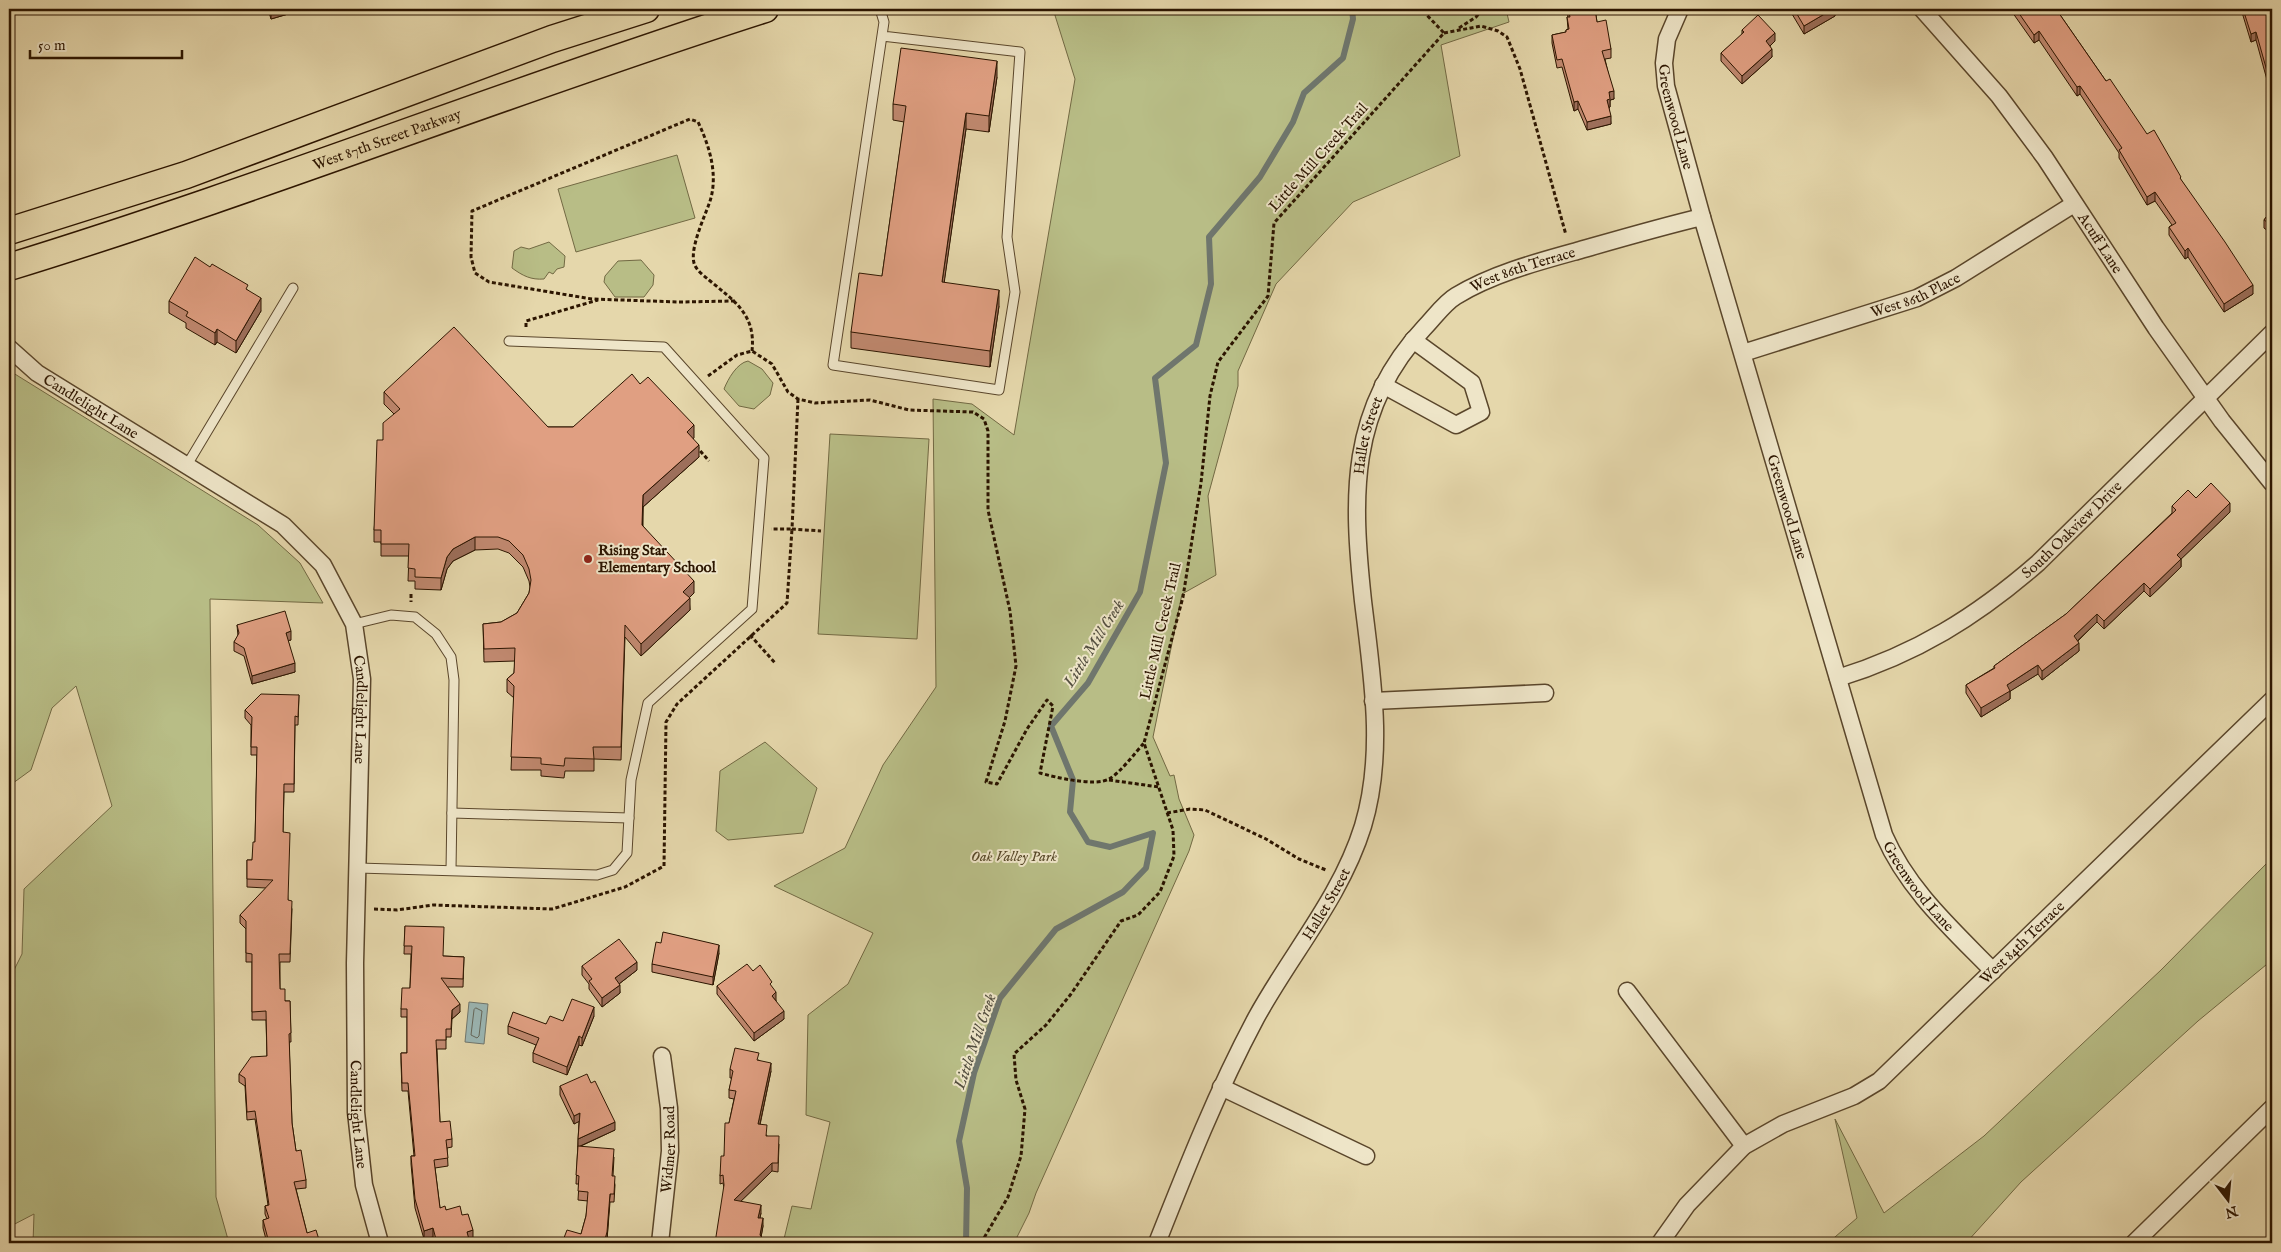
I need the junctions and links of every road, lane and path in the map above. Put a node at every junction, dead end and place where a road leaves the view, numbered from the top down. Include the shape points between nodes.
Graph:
1 (646, 9) edge
2 (765, 9) edge
3 (880, 9) edge
4 (1421, 9) edge
5 (1483, 9) edge
6 (1680, 9) edge
7 (1922, 9) edge
8 (1458, 29) junction
9 (1444, 33) junction
10 (882, 36) junction
11 (2074, 204) junction
12 (1702, 217) junction
13 (9, 231) edge
14 (1566, 235) dead end
15 (9, 267) edge
16 (293, 288) dead end
17 (601, 299) junction
18 (735, 301) junction
19 (526, 322) dead end
20 (2272, 333) edge
21 (1413, 340) junction
22 (509, 341) dead end
23 (9, 348) edge
24 (752, 351) junction
25 (1743, 353) junction
26 (710, 374) dead end
27 (1384, 385) junction
28 (798, 399) junction
29 (2207, 399) junction
30 (694, 444) edge
31 (709, 461) dead end
32 (187, 465) junction
33 (2272, 483) edge
34 (821, 531) dead end
35 (411, 594) dead end
36 (411, 602) dead end
37 (354, 624) junction
38 (751, 636) dead end
39 (776, 664) dead end
40 (1838, 678) junction
41 (1545, 693) dead end
42 (2272, 700) edge
43 (1373, 701) junction
44 (1144, 743) junction
45 (1108, 780) junction
46 (1159, 787) junction
47 (452, 813) junction
48 (1168, 813) junction
49 (629, 818) junction
50 (358, 868) junction
51 (451, 870) junction
52 (1332, 872) dead end
53 (1992, 972) junction
54 (1627, 991) dead end
55 (662, 1056) dead end
56 (1221, 1087) junction
57 (2272, 1108) edge
58 (1744, 1146) junction
59 (1366, 1156) dead end
60 (380, 1243) edge
61 (660, 1243) edge
62 (981, 1243) edge
63 (1157, 1243) edge
64 (1660, 1243) edge
65 (2134, 1243) edge

1 - 13 main road via 552,39 186,175
2 - 15 main road, West 87th Street Parkway via 616,57 198,207
3 - 10 lane via 884,22
4 - 9 path
5 - 8 path
6 - 12 street, Greenwood Lane via 1668,39 1664,63 1666,86
7 - 11 street, Acuff Lane via 1998,96 2045,158
8 - 9 path
8 - 14 path via 1481,26 1507,37 1520,69
9 - 44 path, Little Mill Creek Trail via 1274,223 1268,296 1218,362 1210,396 1201,483 1183,597
10 - 10 lane via 833,365 999,390 1015,292 1007,236 1020,52
11 - 25 street, West 86th Place via 1956,278 1917,298
11 - 29 street, Acuff Lane
12 - 21 street, West 86th Terrace via 1519,268 1454,297
12 - 25 street, Greenwood Lane
16 - 32 lane
17 - 18 path
17 - 18 path via 489,282 475,274 470,257 472,211 690,119 698,122 704,135 712,161 713,184 696,239 694,263 702,276
17 - 19 path
18 - 24 path via 748,319 754,336
20 - 29 street, South Oakview Drive
21 - 27 street, West 86th Terrace
21 - 27 street, Hallet Street via 1472,383 1481,412 1456,425
22 - 49 lane via 664,347 764,458 752,609 648,703 631,780
23 - 32 street, Candlelight Lane via 37,373
24 - 26 path via 737,355
24 - 28 path via 772,364 788,392
25 - 40 street, Greenwood Lane
27 - 43 street, Hallet Street via 1367,424 1357,479 1356,505
28 - 34 path via 792,529
28 - 45 path via 815,403 870,400 909,410 973,412 984,419 988,431 988,510 1010,611 1016,666 1005,721 986,782 997,784 1047,700 1053,706 1040,773 1088,782
29 - 33 street, Acuff Lane
29 - 40 street, South Oakview Drive via 2002,594 1929,642
30 - 31 path
32 - 37 street, Candlelight Lane via 283,525 324,565
35 - 36 path
37 - 47 lane via 391,616 415,617 436,634 451,657 454,680
37 - 50 street, Candlelight Lane via 362,679
38 - 39 path
40 - 53 street, Greenwood Lane via 1892,853 1916,892
41 - 43 street
42 - 53 street, West 84th Terrace
43 - 56 street, Hallet Street via 1377,753 1363,825 1342,880 1258,1016
44 - 45 path
44 - 46 path
45 - 46 path
46 - 48 path
47 - 49 lane
47 - 51 lane
48 - 52 path via 1205,810 1299,859
48 - 62 path via 1173,830 1174,856 1160,892 1138,914 1121,921 1071,994 1046,1024 1014,1054 1016,1080 1025,1109 1021,1156 1008,1197
49 - 51 lane via 627,853 613,870 597,875
50 - 51 lane
50 - 60 street, Candlelight Lane via 356,1112 364,1185
53 - 58 street, West 84th Terrace via 1879,1081 1854,1096 1783,1124
54 - 58 street
55 - 61 street, Widmer Road via 669,1108 670,1151
56 - 59 street
56 - 63 street, Hallet Street
57 - 65 street
58 - 64 street, West 84th Terrace via 1687,1205

